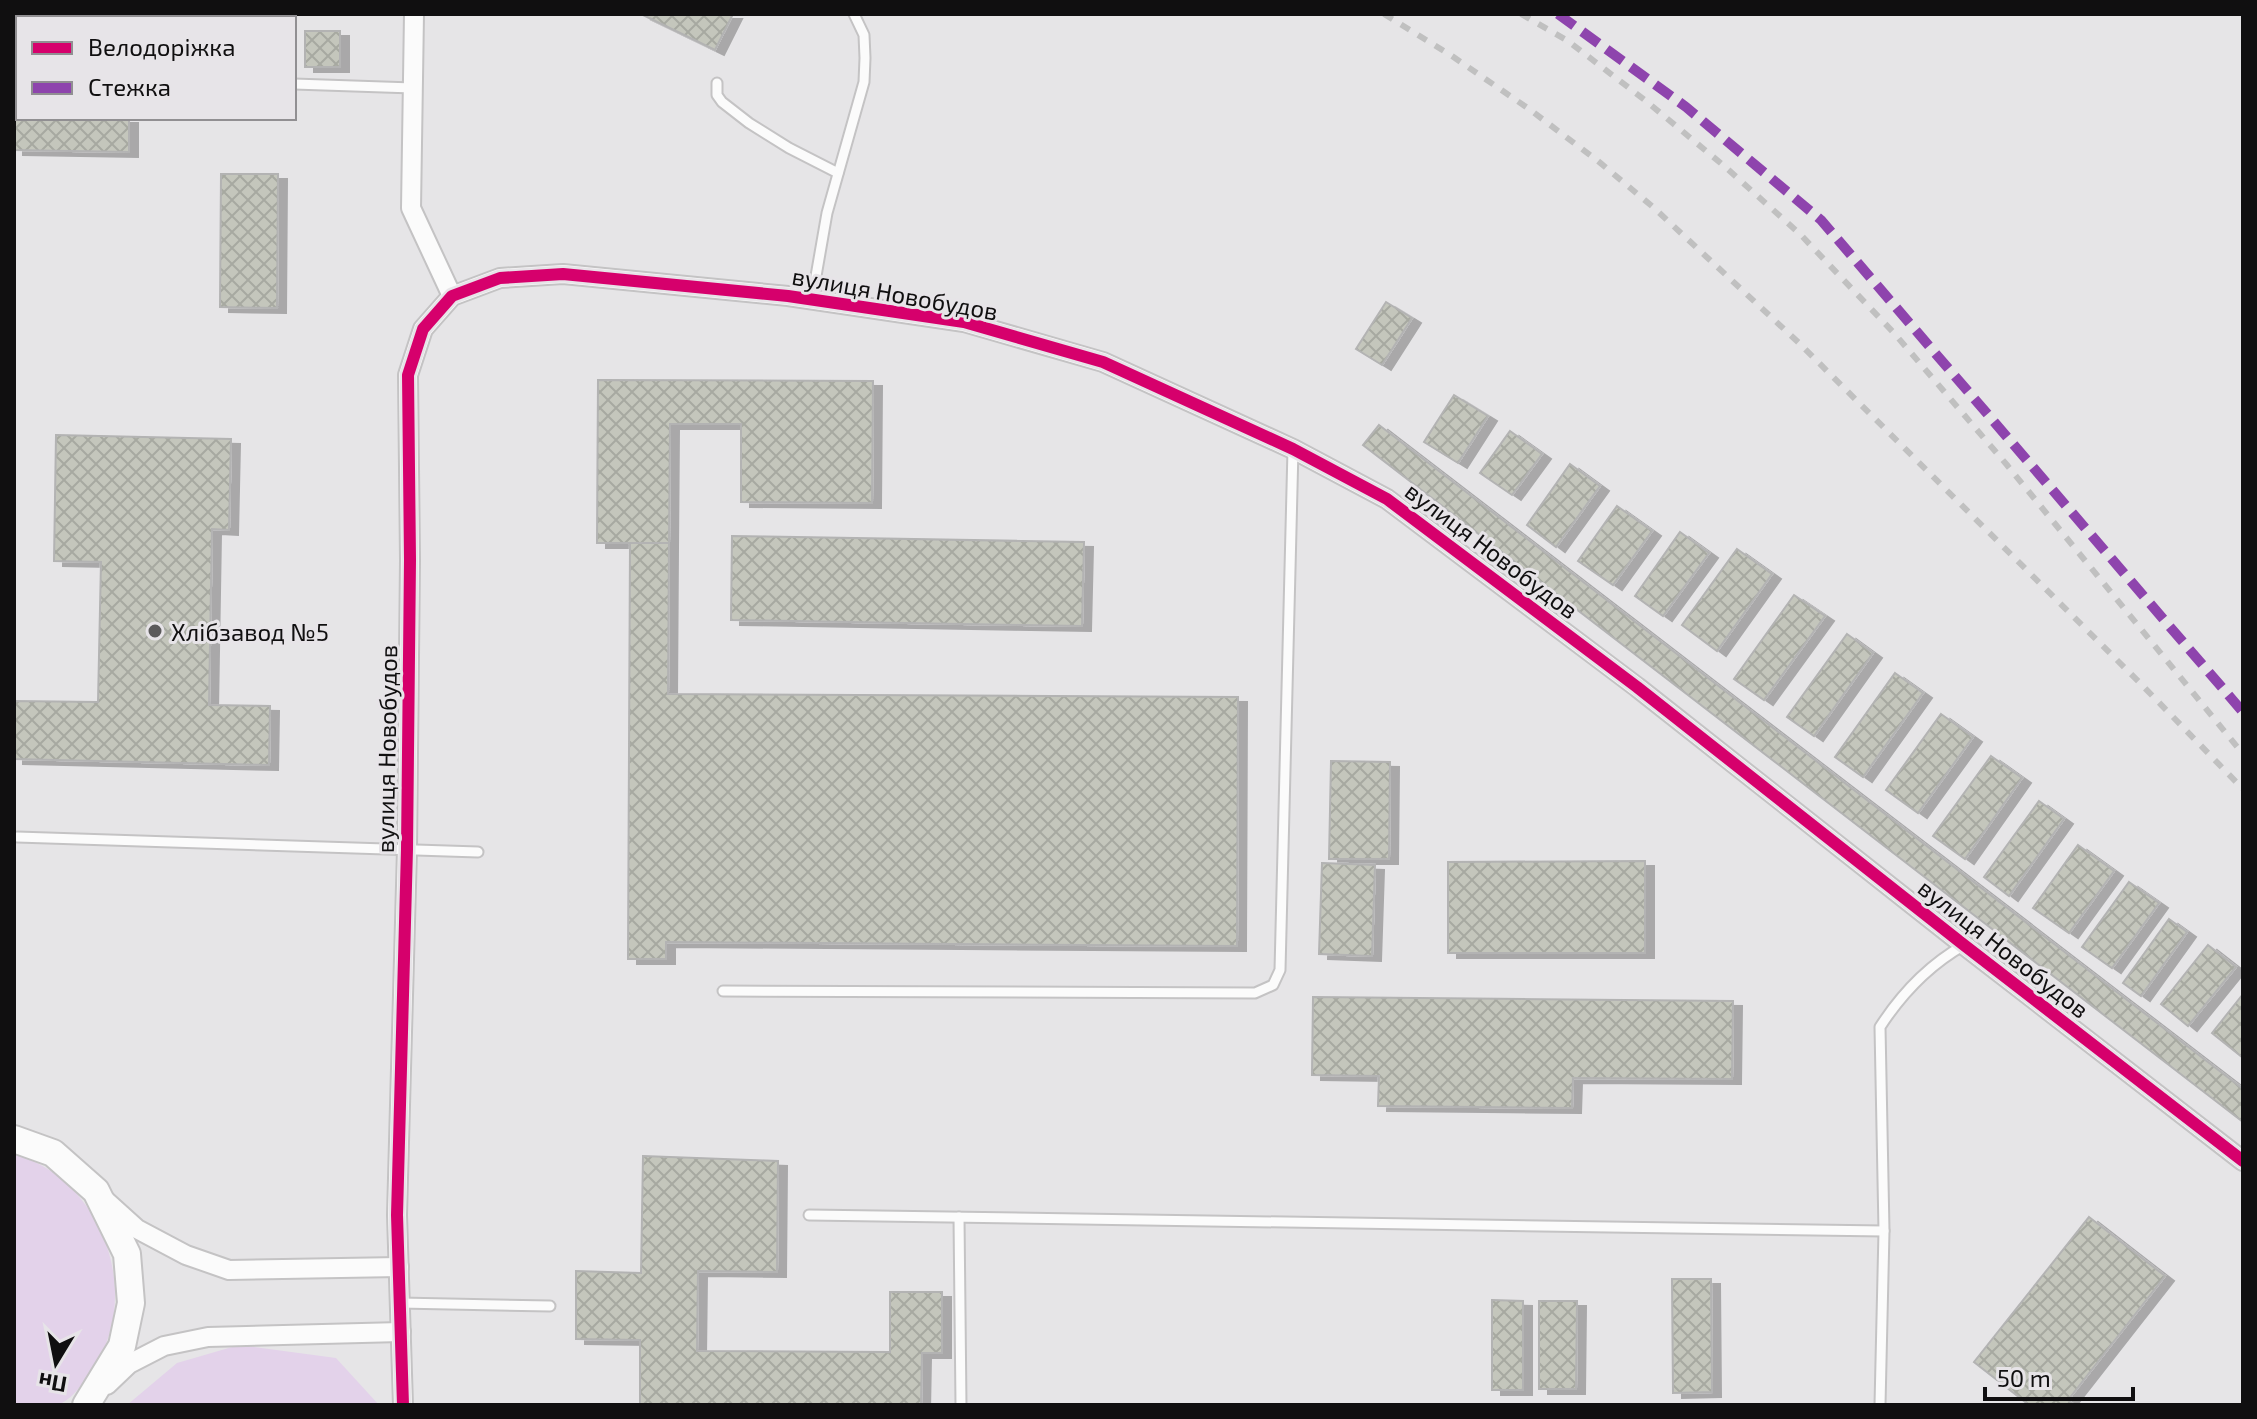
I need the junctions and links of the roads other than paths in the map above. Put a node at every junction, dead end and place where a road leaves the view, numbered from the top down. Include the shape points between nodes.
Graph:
1 (414, 14) edge
2 (854, 14) edge
3 (717, 83) dead end
4 (296, 84) edge
5 (413, 88) junction
6 (838, 173) junction
7 (452, 296) junction
8 (812, 299) junction
9 (1293, 449) junction
10 (17, 837) dead end
11 (407, 849) junction
12 (478, 852) dead end
13 (1964, 945) junction
14 (723, 991) dead end
15 (14, 1139) edge
16 (2243, 1161) edge
17 (96, 1191) junction
18 (809, 1215) dead end
19 (959, 1217) junction
20 (1884, 1231) junction
21 (399, 1267) junction
22 (400, 1303) junction
23 (550, 1306) dead end
24 (401, 1332) junction
25 (87, 1404) edge
26 (403, 1405) edge
27 (961, 1405) edge
28 (1880, 1405) edge

1 - 5 street
2 - 6 lane via 864,35 864,82
3 - 6 lane via 722,102 749,123
4 - 5 lane
5 - 7 street via 411,208
6 - 8 lane
7 - 8 street, вулиця Новобудов via 500,278 563,274
7 - 11 street, вулиця Новобудов via 423,329 408,375
8 - 9 street, вулиця Новобудов via 964,322 1103,362
9 - 13 street, вулиця Новобудов via 1387,499 1637,687
9 - 14 lane via 1280,970 1273,985 1255,993
10 - 11 lane
11 - 12 lane
11 - 21 street, вулиця Новобудов
13 - 16 street, вулиця Новобудов
13 - 20 lane via 1915,983 1880,1027
15 - 17 street via 53,1153
17 - 21 street via 137,1229 229,1270
17 - 25 street via 127,1254 131,1303 122,1346
18 - 19 lane
19 - 20 lane
19 - 27 lane
20 - 28 lane
21 - 22 street, вулиця Новобудов
22 - 23 lane
22 - 24 street, вулиця Новобудов
24 - 25 street via 208,1337 164,1346 129,1364
24 - 26 street, вулиця Новобудов

